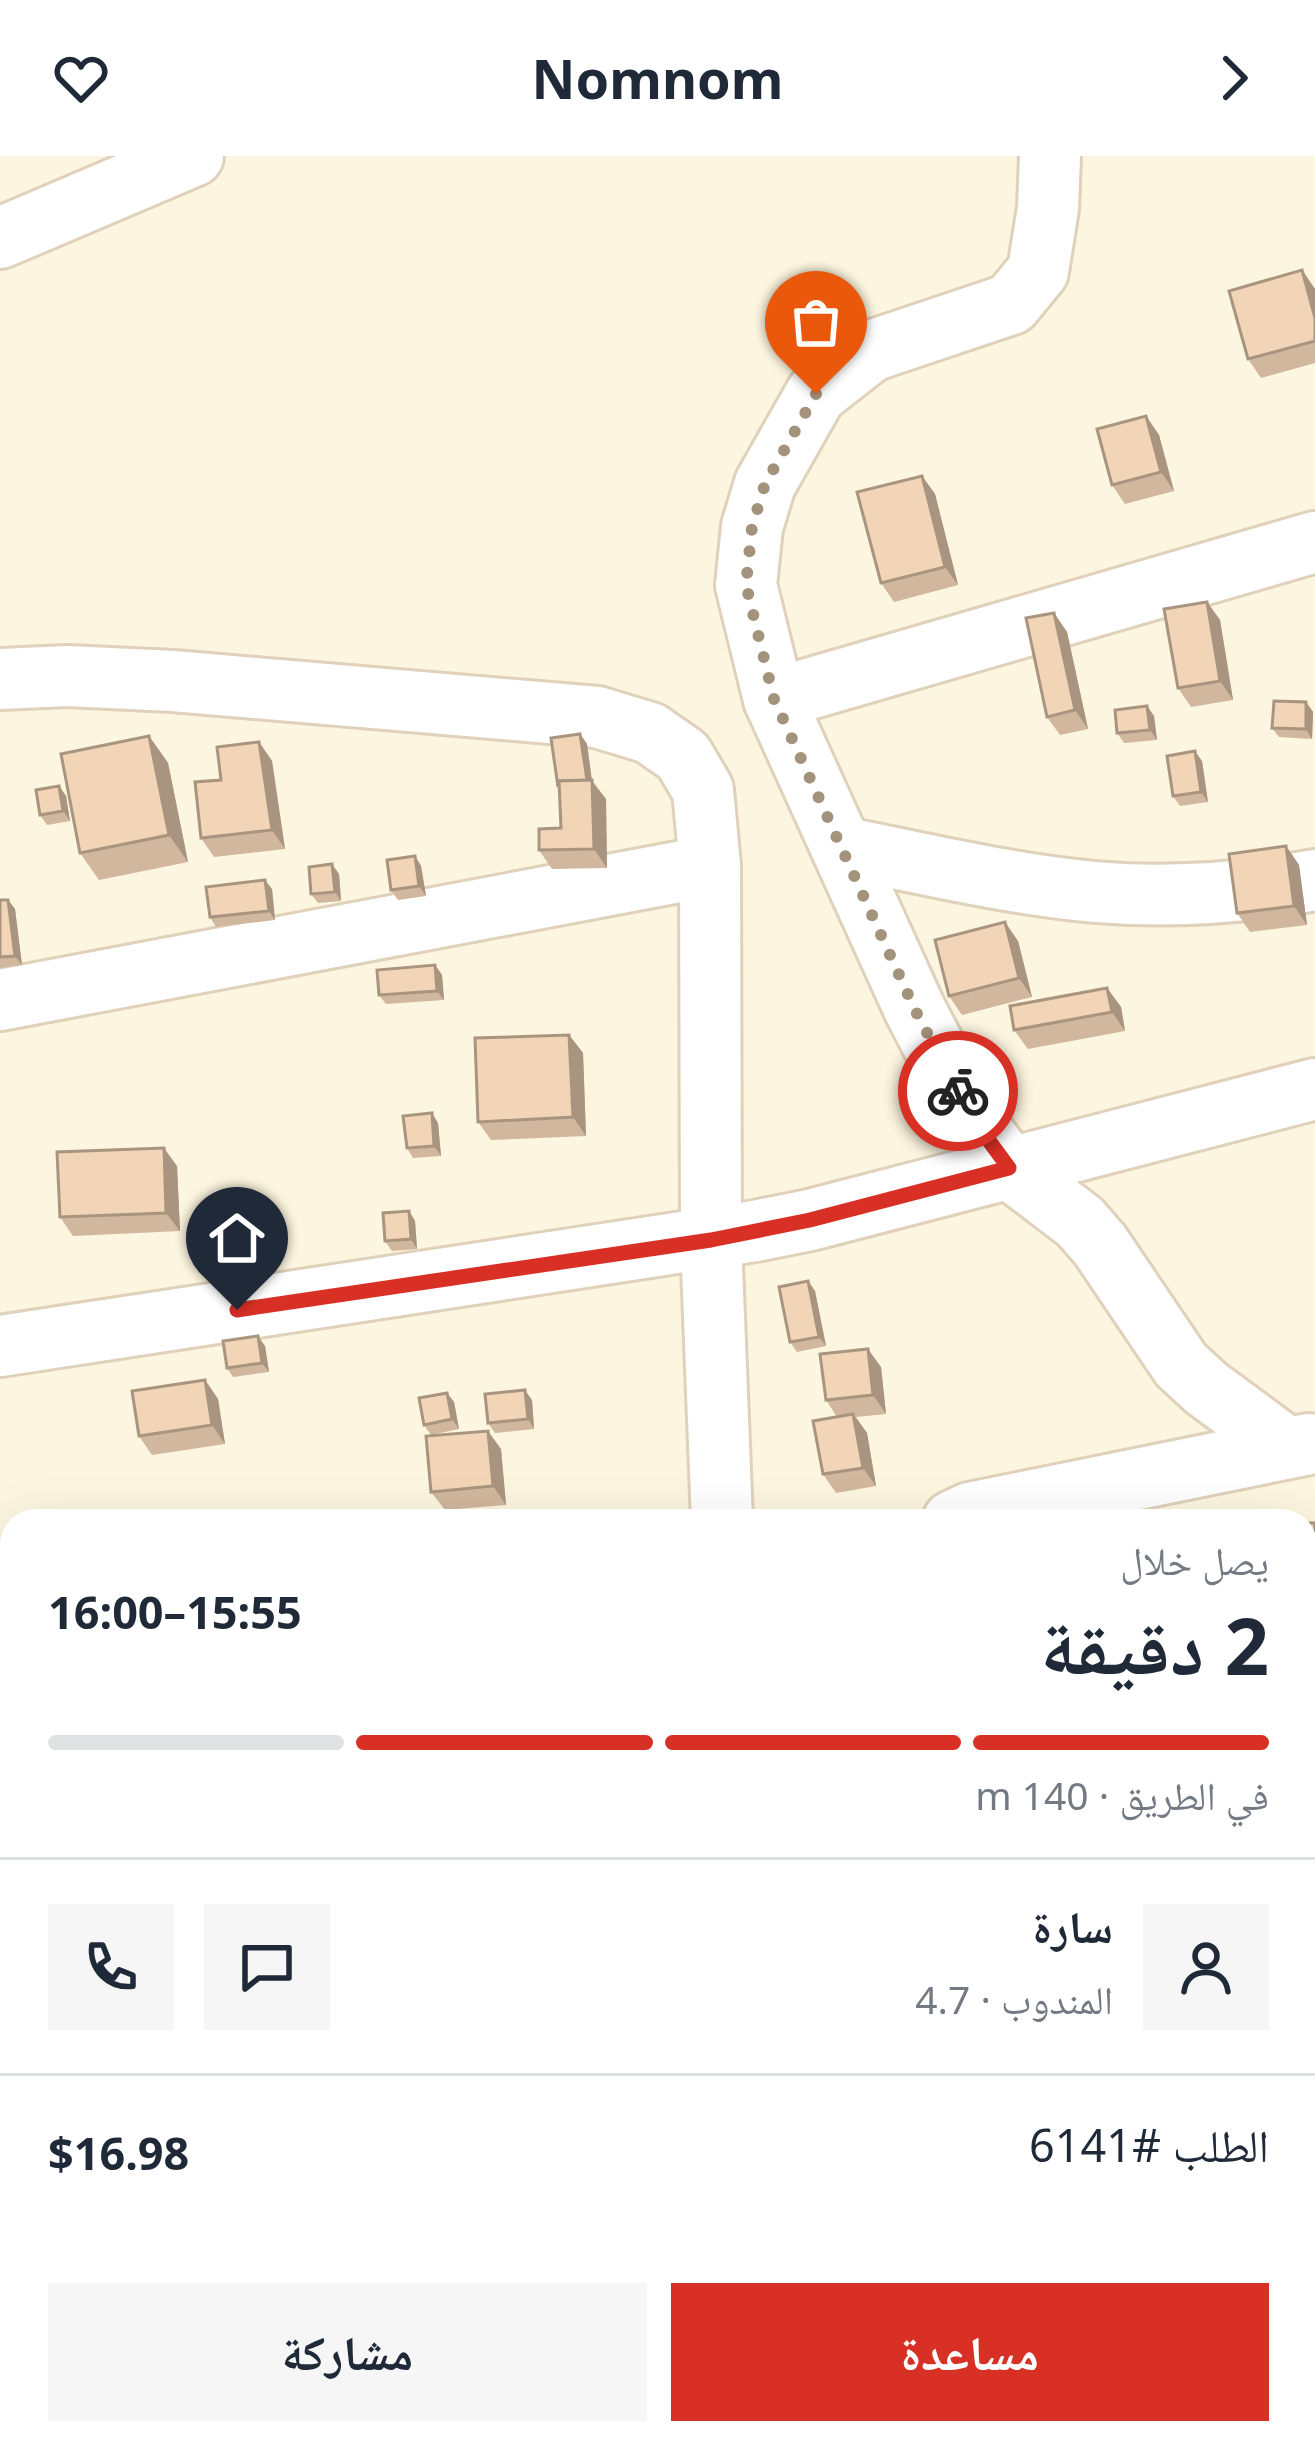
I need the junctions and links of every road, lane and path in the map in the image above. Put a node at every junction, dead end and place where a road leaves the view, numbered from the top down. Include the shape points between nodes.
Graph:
1 (193, 156) edge
2 (1050, 156) edge
3 (0, 238) edge
4 (1315, 542) edge
5 (0, 679) edge
6 (774, 699) junction
7 (841, 848) junction
8 (710, 866) junction
9 (1315, 880) edge
10 (0, 1000) edge
11 (1315, 1089) edge
12 (1009, 1168) junction
13 (711, 1240) junction
14 (0, 1346) edge
15 (1301, 1446) edge
16 (1103, 1503) edge
17 (722, 1509) edge
18 (1023, 1509) edge

1 - 3 street
2 - 6 street via 1038,271 1011,304 871,351 816,394 765,484 746,585
4 - 6 street
5 - 8 street via 173,681 597,717 650,733 683,756 704,790
6 - 7 street
7 - 9 street via 1100,892 1196,893
7 - 12 street via 970,1115
8 - 10 street
8 - 13 street
11 - 12 street
12 - 13 street
12 - 15 street via 1080,1222 1181,1365
13 - 14 street
13 - 17 street
15 - 16 street
16 - 18 street

